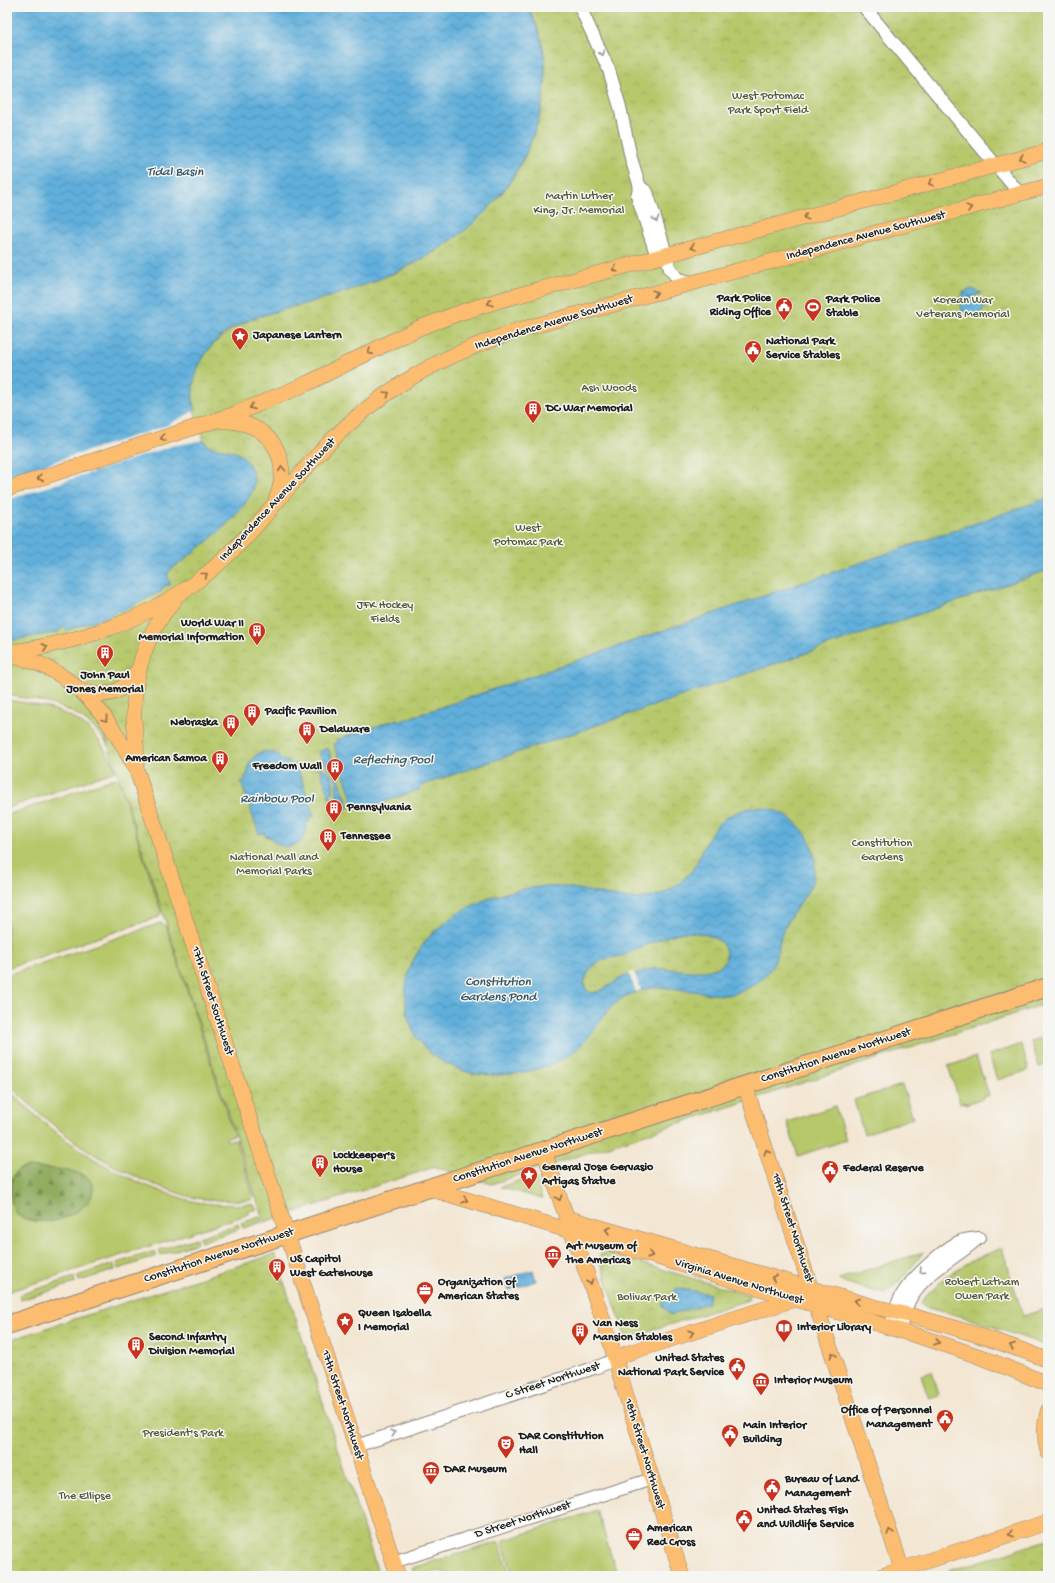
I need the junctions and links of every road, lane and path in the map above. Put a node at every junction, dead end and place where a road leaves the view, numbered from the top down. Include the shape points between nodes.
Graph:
1 (580, 7) edge
2 (864, 7) edge
3 (1048, 151) edge
4 (996, 165) junction
5 (1048, 186) edge
6 (1020, 194) junction
7 (662, 256) junction
8 (692, 282) junction
9 (216, 420) junction
10 (7, 489) edge
11 (273, 506) junction
12 (184, 591) junction
13 (7, 654) edge
14 (139, 668) junction
15 (79, 690) junction
16 (136, 768) junction
17 (1048, 987) edge
18 (745, 1086) junction
19 (544, 1151) junction
20 (428, 1188) junction
21 (567, 1218) junction
22 (572, 1232) junction
23 (287, 1234) junction
24 (812, 1289) junction
25 (795, 1299) junction
26 (817, 1306) junction
27 (900, 1312) junction
28 (7, 1325) edge
29 (895, 1329) junction
30 (615, 1359) junction
31 (1048, 1360) edge
32 (1048, 1384) edge
33 (1048, 1411) edge
34 (356, 1446) junction
35 (1048, 1452) edge
36 (652, 1478) junction
37 (1048, 1522) edge
38 (396, 1569) edge
39 (903, 1572) edge
40 (682, 1576) edge
41 (881, 1576) edge

1 -> 7 street via 609,70 640,187 647,192
2 - 4 street
3 -> 4 main road
4 - 6 street
4 -> 7 main road
5 - 6 main road, Independence Avenue Southwest
8 -> 6 main road, Independence Avenue Southwest
7 - 8 street via 673,275
7 -> 9 main road via 497,301 445,318 293,390
11 -> 8 main road, Independence Avenue Southwest via 341,432 384,395 428,367 476,345 519,330
9 -> 10 main road
11 -> 9 main road via 283,474 279,453 259,430 247,424
12 -> 11 main road, Independence Avenue Southwest via 226,558
13 -> 12 main road, Independence Avenue Southwest via 60,644 109,629 155,608
12 - 14 main road, 17th Street Southwest via 166,610 154,629 144,649
13 - 15 main road, 17th Street Southwest via 39,664 59,674
14 - 15 main road via 127,684 109,694
14 - 16 main road, 17th Street Southwest via 134,704
15 -> 16 main road, 17th Street Southwest via 109,724
16 - 23 main road, 17th Street Southwest
17 - 18 highway, Constitution Avenue Northwest
18 - 19 highway, Constitution Avenue Northwest
24 -> 18 main road, 19th Street Northwest
19 - 20 highway, Constitution Avenue Northwest
19 -> 21 main road, 18th Street Northwest
20 -> 22 main road, Virginia Avenue Northwest
20 - 23 highway, Constitution Avenue Northwest
21 - 22 main road, 18th Street Northwest
24 -> 21 main road, Virginia Avenue Northwest
22 -> 25 main road, Virginia Avenue Northwest
22 -> 30 main road, 18th Street Northwest via 606,1326
23 - 28 highway, Constitution Avenue Northwest
23 - 34 main road, 17th Street Northwest
24 - 26 main road, 19th Street Northwest
27 -> 24 main road, Virginia Avenue Northwest
25 - 26 main road, Virginia Avenue Northwest
30 -> 25 main road, C Street Northwest
26 - 29 main road, Virginia Avenue Northwest
39 -> 26 main road, 19th Street Northwest
27 -> 27 street via 922,1284 946,1262 979,1238 960,1242 928,1265 903,1293
27 - 29 street
31 -> 27 main road, Virginia Avenue Northwest via 996,1340
29 -> 32 main road, Virginia Avenue Northwest via 959,1349
34 -> 30 street, C Street Northwest
30 - 36 main road, 18th Street Northwest
33 - 35 main road via 1045,1426
34 - 38 main road, 17th Street Northwest
36 - 38 street, D Street Northwest
36 - 40 main road, 18th Street Northwest
37 -> 39 main road
39 - 41 main road

